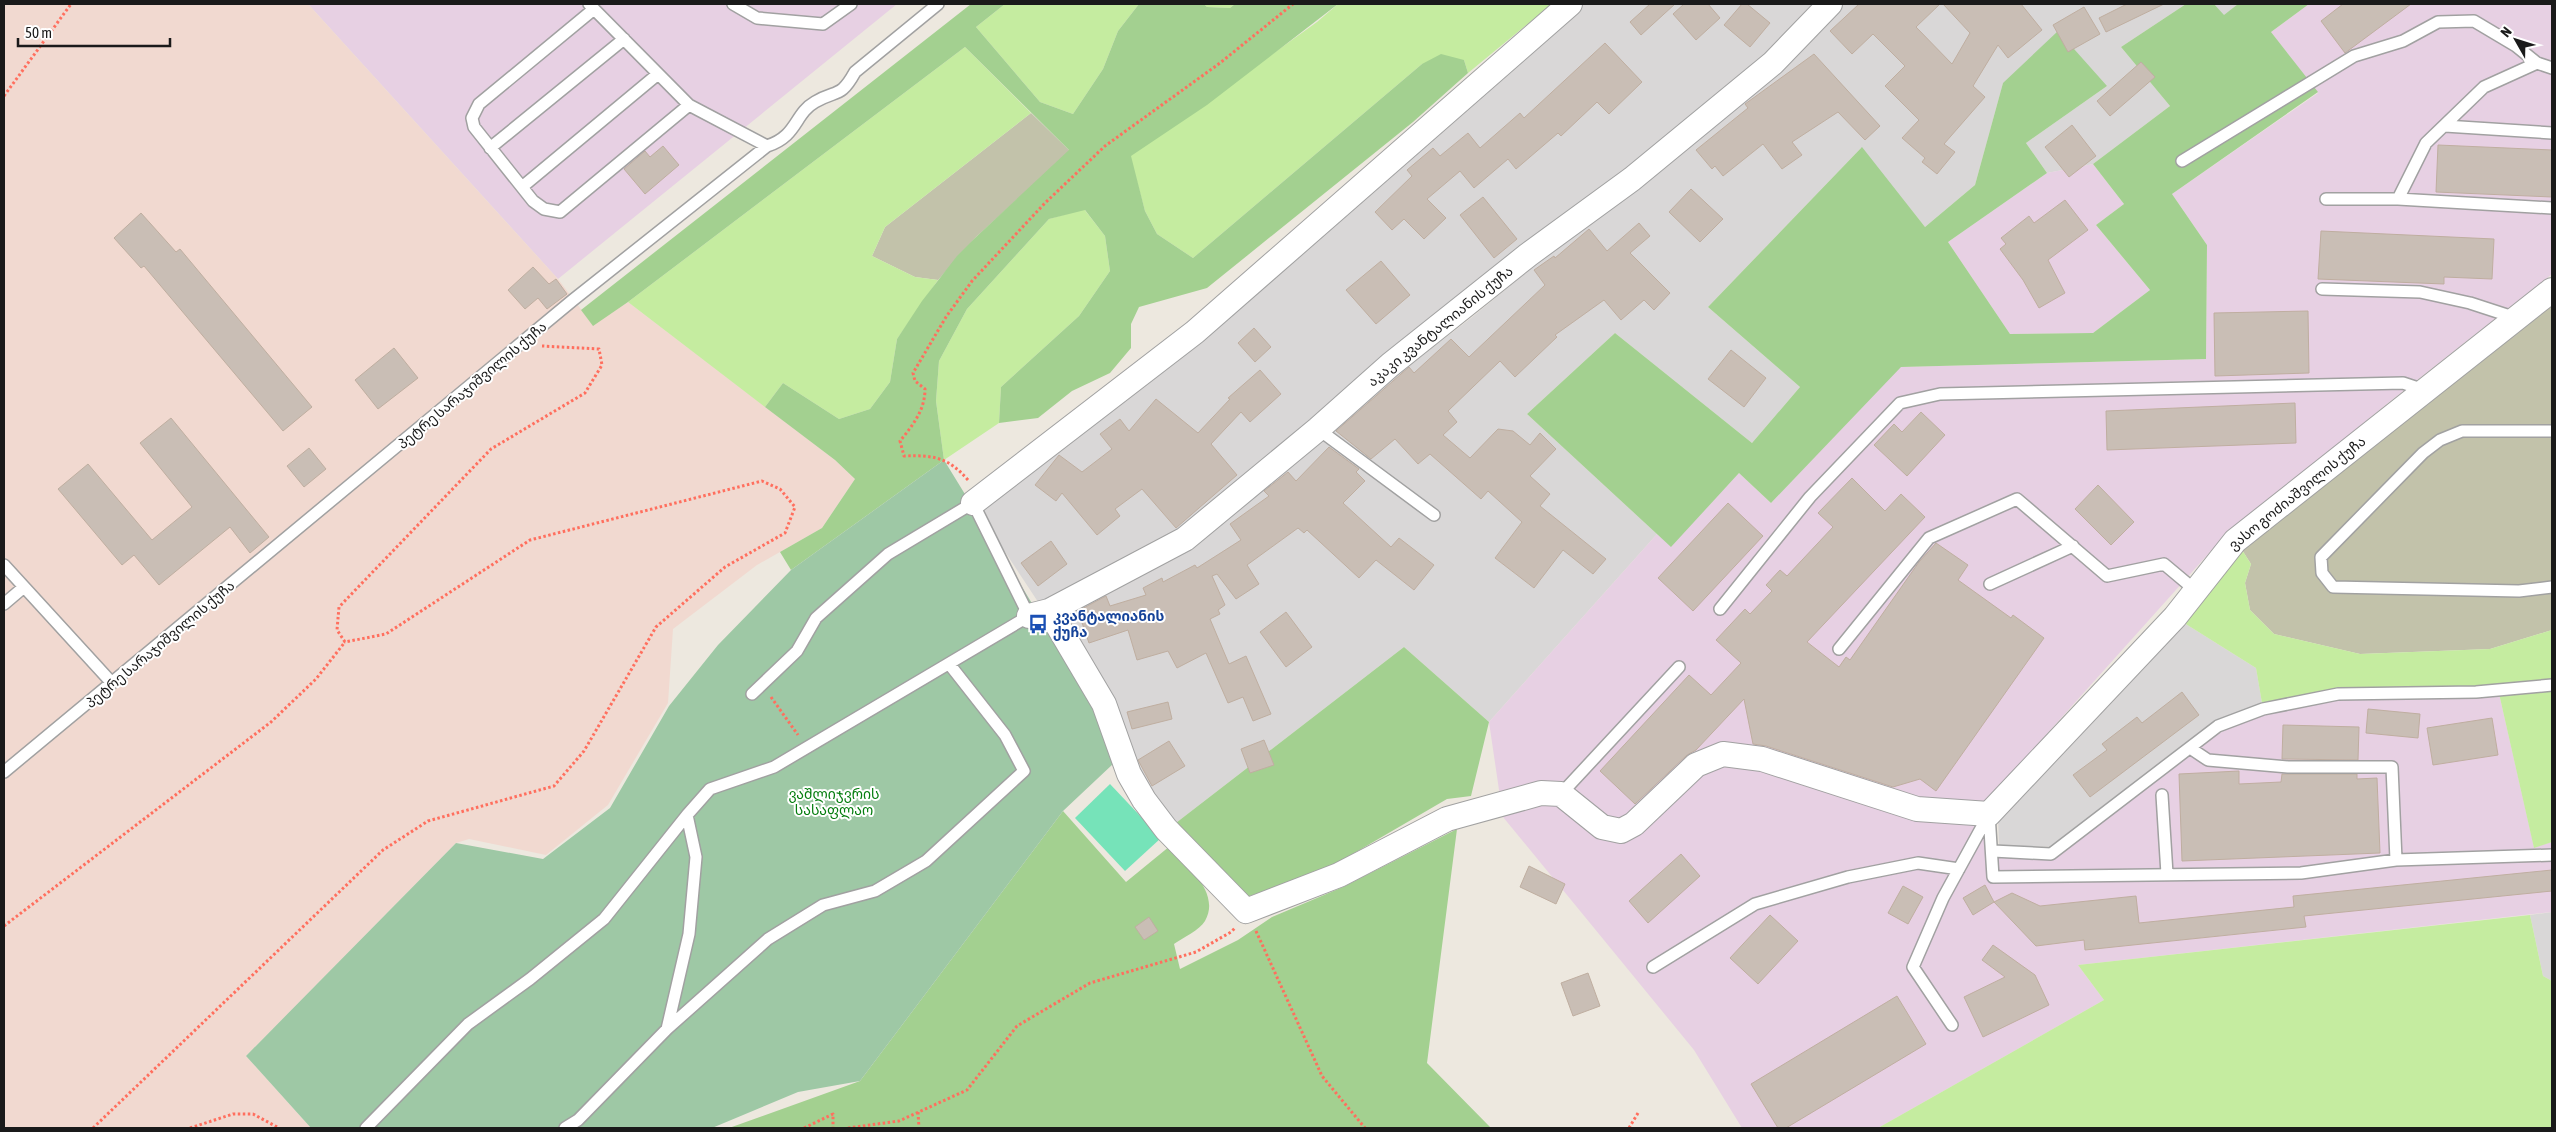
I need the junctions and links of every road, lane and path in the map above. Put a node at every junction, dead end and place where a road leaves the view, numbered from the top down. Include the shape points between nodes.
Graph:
1 (72, 4) edge
2 (733, 4) edge
3 (851, 4) edge
4 (938, 4) edge
5 (1293, 4) edge
6 (1570, 4) edge
7 (1830, 4) edge
8 (591, 6) edge
9 (624, 39) junction
10 (2537, 63) junction
11 (2552, 68) edge
12 (658, 74) junction
13 (4, 96) edge
14 (689, 104) junction
15 (2445, 126) junction
16 (2552, 133) edge
17 (767, 146) junction
18 (490, 148) junction
19 (2182, 161) dead end
20 (522, 187) junction
21 (2326, 199) dead end
22 (2398, 199) junction
23 (2552, 208) edge
24 (2322, 289) dead end
25 (2552, 290) edge
26 (2516, 318) junction
27 (522, 345) junction
28 (2424, 390) junction
29 (1318, 429) junction
30 (2552, 431) edge
31 (977, 499) junction
32 (1434, 515) dead end
33 (2073, 546) junction
34 (4, 564) edge
35 (1990, 584) dead end
36 (2552, 587) edge
37 (24, 588) junction
38 (2195, 590) junction
39 (4, 604) edge
40 (1720, 609) dead end
41 (1039, 613) junction
42 (345, 642) junction
43 (1839, 649) dead end
44 (950, 665) junction
45 (1679, 668) dead end
46 (112, 683) junction
47 (762, 685) junction
48 (2552, 685) edge
49 (752, 694) dead end
50 (807, 748) junction
51 (2190, 748) junction
52 (4, 772) edge
53 (1561, 794) junction
54 (2162, 795) dead end
55 (1989, 814) junction
56 (687, 815) junction
57 (1993, 851) junction
58 (2552, 855) edge
59 (2396, 860) junction
60 (1958, 869) junction
61 (2167, 874) junction
62 (1246, 910) junction
63 (4, 926) edge
64 (1653, 967) dead end
65 (1952, 1025) dead end
66 (667, 1029) junction
67 (918, 1112) junction
68 (1638, 1113) dead end
69 (93, 1128) edge
70 (190, 1128) edge
71 (279, 1128) edge
72 (366, 1128) edge
73 (565, 1128) edge
74 (804, 1128) edge
75 (833, 1128) edge
76 (848, 1128) edge
77 (919, 1128) edge
78 (1365, 1128) edge
79 (1629, 1128) edge

1 - 13 path
2 - 3 lane via 757,18 823,24
4 - 17 lane, პეტრე სარაჯიშვილის ქუჩა via 855,72 840,93 815,102 789,135
5 - 31 path via 1220,63 1105,146 1045,203 972,281 946,317 913,373 915,381 925,389 925,398 918,418 900,440 904,456 939,457 961,472
6 - 31 street via 1196,332
7 - 29 street, აკაკი კვანტალიანის ქუჩა via 1773,63 1632,179 1528,255 1390,364
8 - 9 lane
8 - 18 lane via 479,104 472,118 474,127
9 - 12 lane
9 - 18 lane
10 - 11 lane
10 - 15 lane via 2484,87
10 - 19 lane via 2474,21 2438,22 2403,41 2354,56
12 - 14 lane
12 - 20 lane
14 - 17 lane
14 - 20 lane via 560,212 544,209
15 - 16 lane
15 - 22 lane via 2426,143
17 - 27 lane, პეტრე სარაჯიშვილის ქუჩა via 573,300
18 - 20 lane
21 - 22 lane
22 - 23 lane
24 - 26 lane via 2420,292
25 - 26 street, ვასო გოძიაშვილის ქუჩა
26 - 28 street, ვასო გოძიაშვილის ქუჩა
27 - 42 path via 599,349 602,365 585,393 491,449 339,607 337,630
27 - 46 lane, პეტრე სარაჯიშვილის ქუჩა
28 - 38 street, ვასო გოძიაშვილის ქუჩა via 2235,541
28 - 40 lane via 2403,383 1940,394 1900,403 1810,497
29 - 32 lane
29 - 41 street, აკაკი კვანტალიანის ქუჩა via 1185,539
30 - 36 lane via 2462,431 2440,440 2423,452 2321,557 2322,573 2332,587 2519,591
31 - 41 lane
31 - 47 lane via 888,554 816,618 798,651
33 - 35 lane
33 - 38 lane via 2107,576 2164,564
33 - 43 lane via 2017,500 1929,538
34 - 37 lane
37 - 39 lane
37 - 46 lane
38 - 55 street, ვასო გოძიაშვილის ქუჩა via 2175,617
41 - 44 lane
41 - 62 street via 1104,704 1129,774 1144,800 1166,829
42 - 63 path via 316,679 271,722
42 - 69 path via 386,634 530,540 762,480 780,489 795,508 785,533 725,567 656,626 584,751 554,786 428,821 383,850
44 - 50 lane
44 - 66 lane via 1004,735 1024,771 926,861 875,891 824,906 768,939
45 - 53 lane
46 - 52 lane, პეტრე სარაჯიშვილის ქუჩა
47 - 49 lane
47 - 50 path
48 - 51 lane via 2476,692 2338,694 2263,709 2227,722
50 - 56 lane via 774,767 710,789
51 - 57 lane via 2051,854
51 - 59 lane via 2208,760 2288,767 2392,767
53 - 55 street via 1602,827 1621,831 1634,824 1696,764 1723,754 1762,759 1917,809
53 - 62 street via 1541,793 1447,819 1339,875
54 - 61 lane
55 - 57 lane
55 - 60 lane
56 - 66 lane via 696,857 689,934
56 - 72 lane via 604,918 530,979 468,1024
57 - 61 lane via 1994,877
58 - 59 lane
59 - 61 lane via 2301,872
60 - 64 lane via 1918,863 1848,877 1756,904
60 - 65 lane via 1913,967
62 - 67 path via 1231,932 1196,952 1090,983 1017,1026 967,1090
62 - 78 path via 1322,1076
66 - 73 lane via 578,1120
67 - 76 path via 898,1121
67 - 77 path
68 - 79 path
70 - 71 path via 233,1114 253,1114
74 - 75 path via 833,1114

